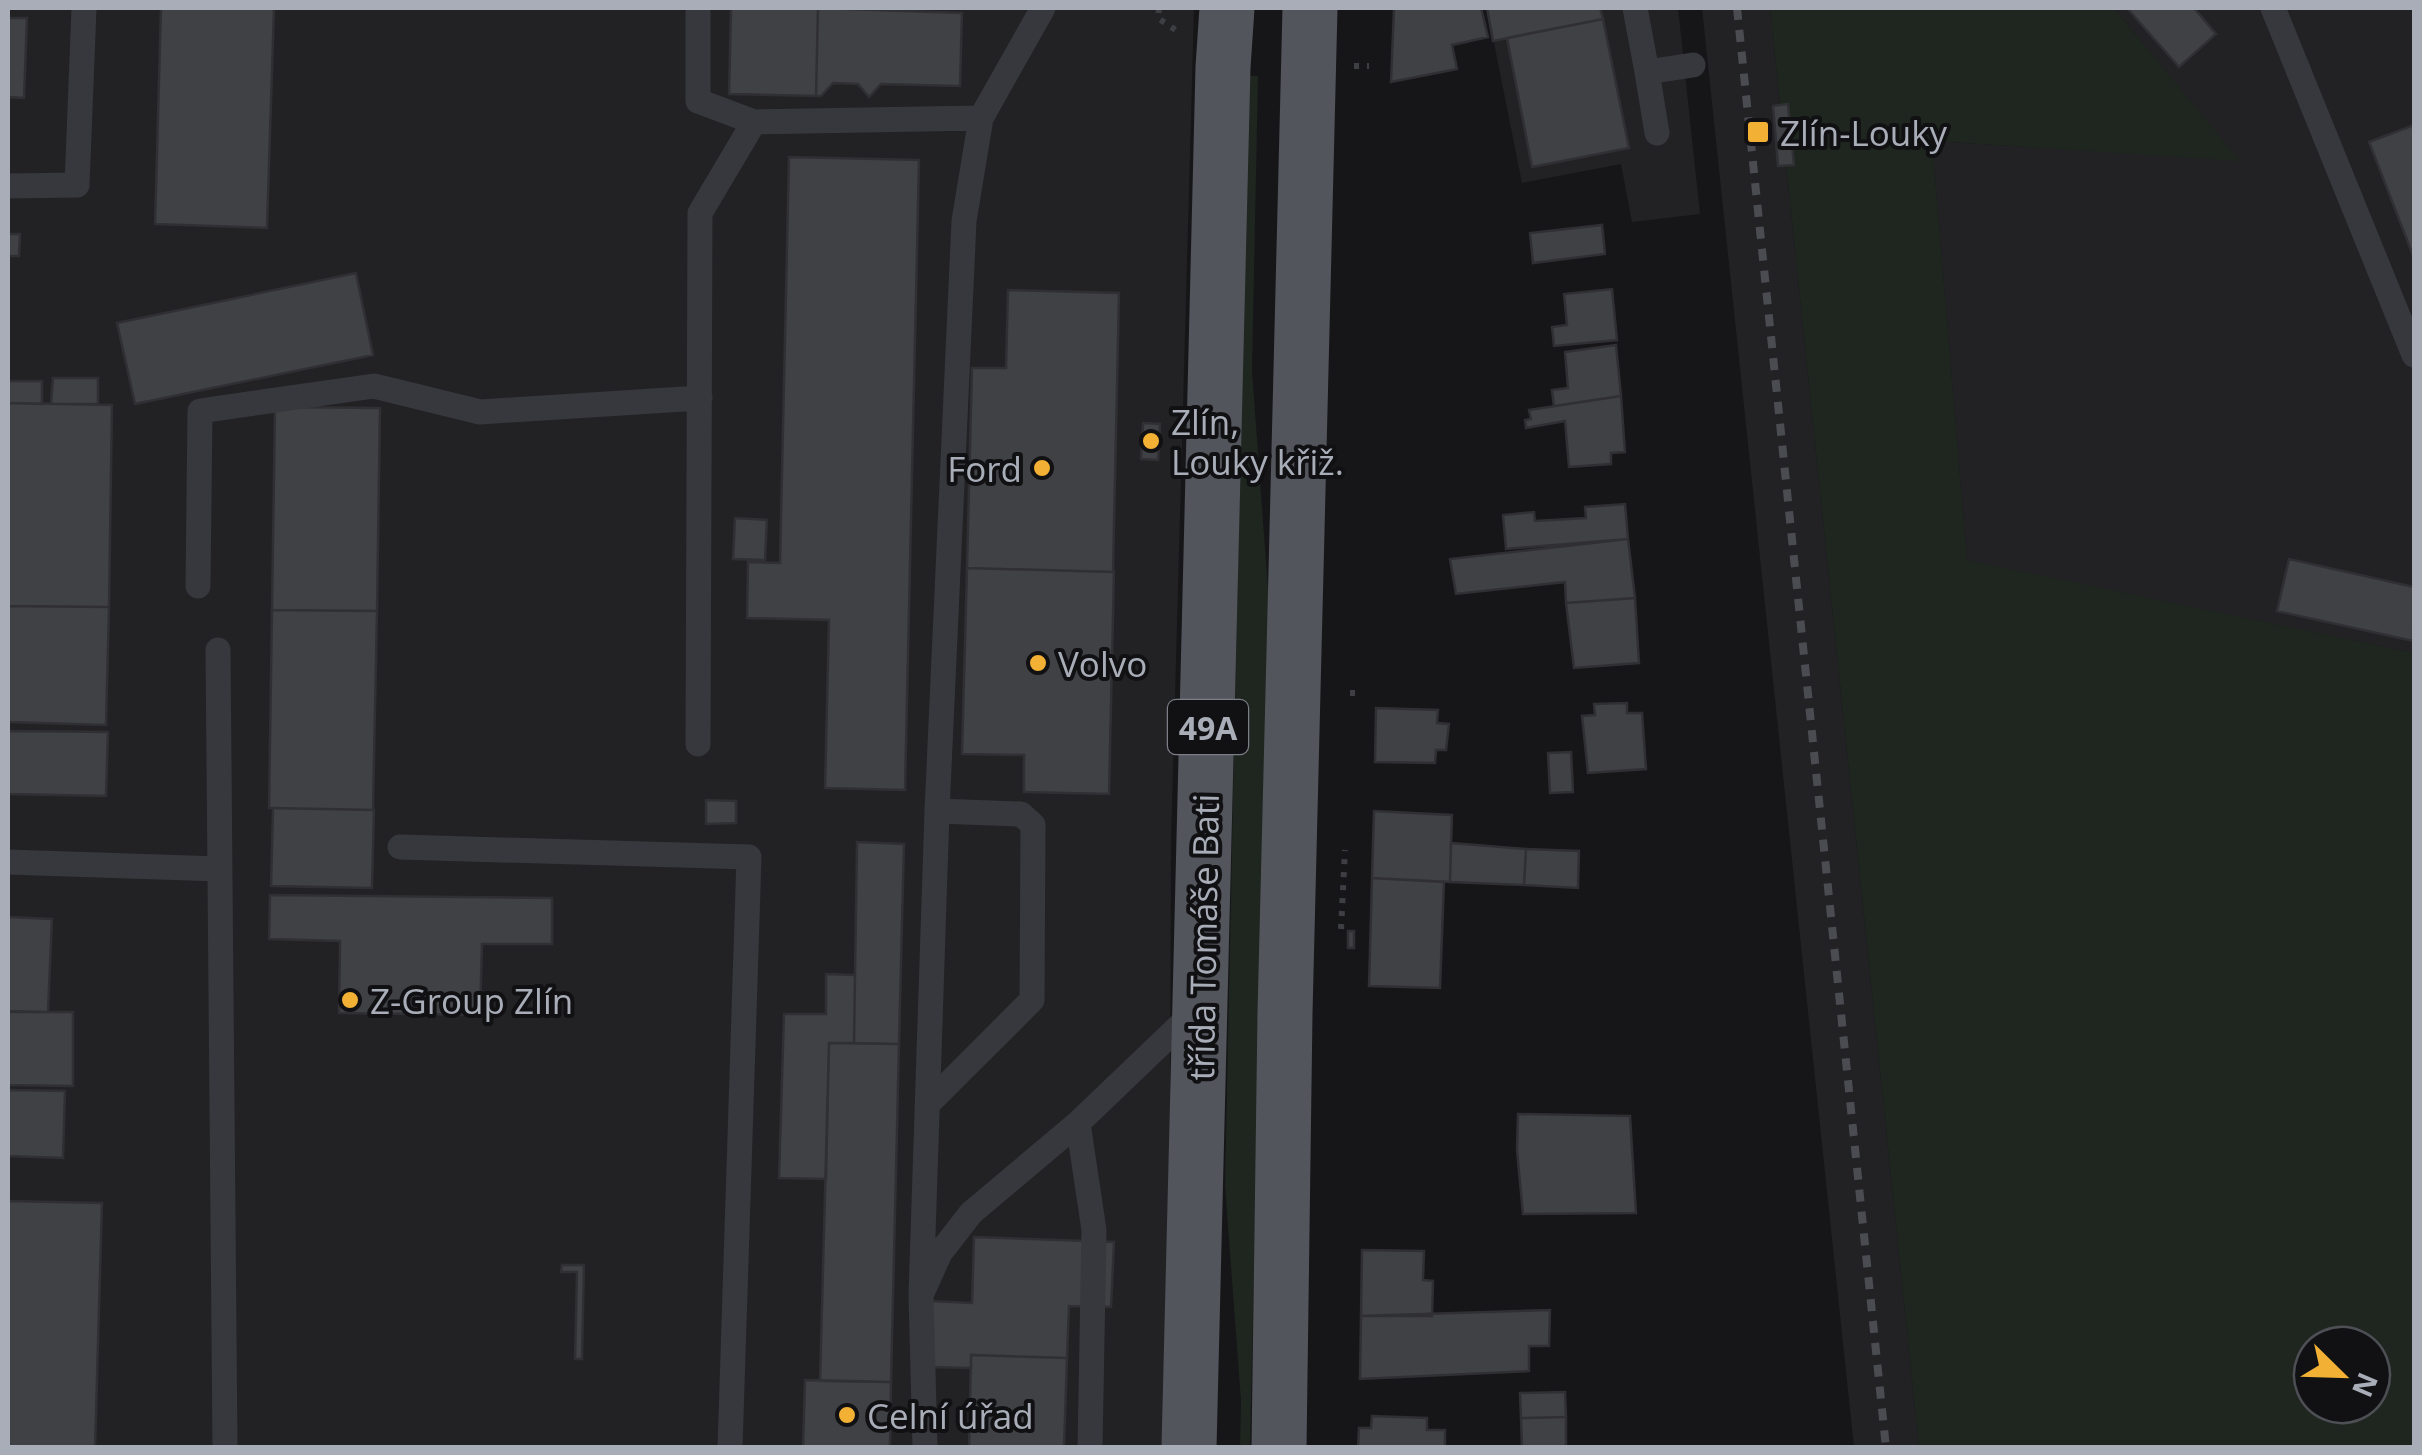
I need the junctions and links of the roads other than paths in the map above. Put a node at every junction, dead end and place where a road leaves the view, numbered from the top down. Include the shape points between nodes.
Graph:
1 (84, 8) edge
2 (698, 8) edge
3 (1043, 8) edge
4 (1227, 8) edge
5 (1310, 8) edge
6 (1635, 8) edge
7 (2273, 8) edge
8 (1693, 65) dead end
9 (1647, 72) junction
10 (981, 118) junction
11 (754, 122) junction
12 (1656, 133) dead end
13 (8, 186) edge
14 (2414, 355) edge
15 (700, 398) junction
16 (198, 586) dead end
17 (218, 650) dead end
18 (698, 744) dead end
19 (937, 811) junction
20 (400, 847) dead end
21 (8, 862) edge
22 (220, 869) junction
23 (1202, 1004) junction
24 (928, 1104) junction
25 (1078, 1123) junction
26 (922, 1294) junction
27 (225, 1448) edge
28 (730, 1448) edge
29 (925, 1448) edge
30 (1090, 1448) edge
31 (1189, 1448) edge
32 (1279, 1448) edge

1 - 13 lane via 77,185
2 - 11 lane via 698,102
3 - 10 lane
4 - 23 main road, třída Tomáše Bati / 49A
5 - 32 main road, 49A
6 - 9 lane
7 - 14 lane
8 - 9 lane
9 - 12 lane
10 - 11 lane
10 - 19 lane via 964,220
11 - 15 lane via 700,213
15 - 16 lane via 480,412 374,386 200,411
15 - 18 lane
17 - 22 lane
19 - 24 lane
19 - 24 lane via 1021,814 1033,825 1032,1000
20 - 28 lane via 749,856
21 - 22 lane
22 - 27 lane
23 - 25 lane
23 - 31 main road, třída Tomáše Bati / 49A
24 - 26 lane
25 - 26 lane via 971,1213 940,1253
25 - 30 lane via 1094,1230
26 - 29 lane

